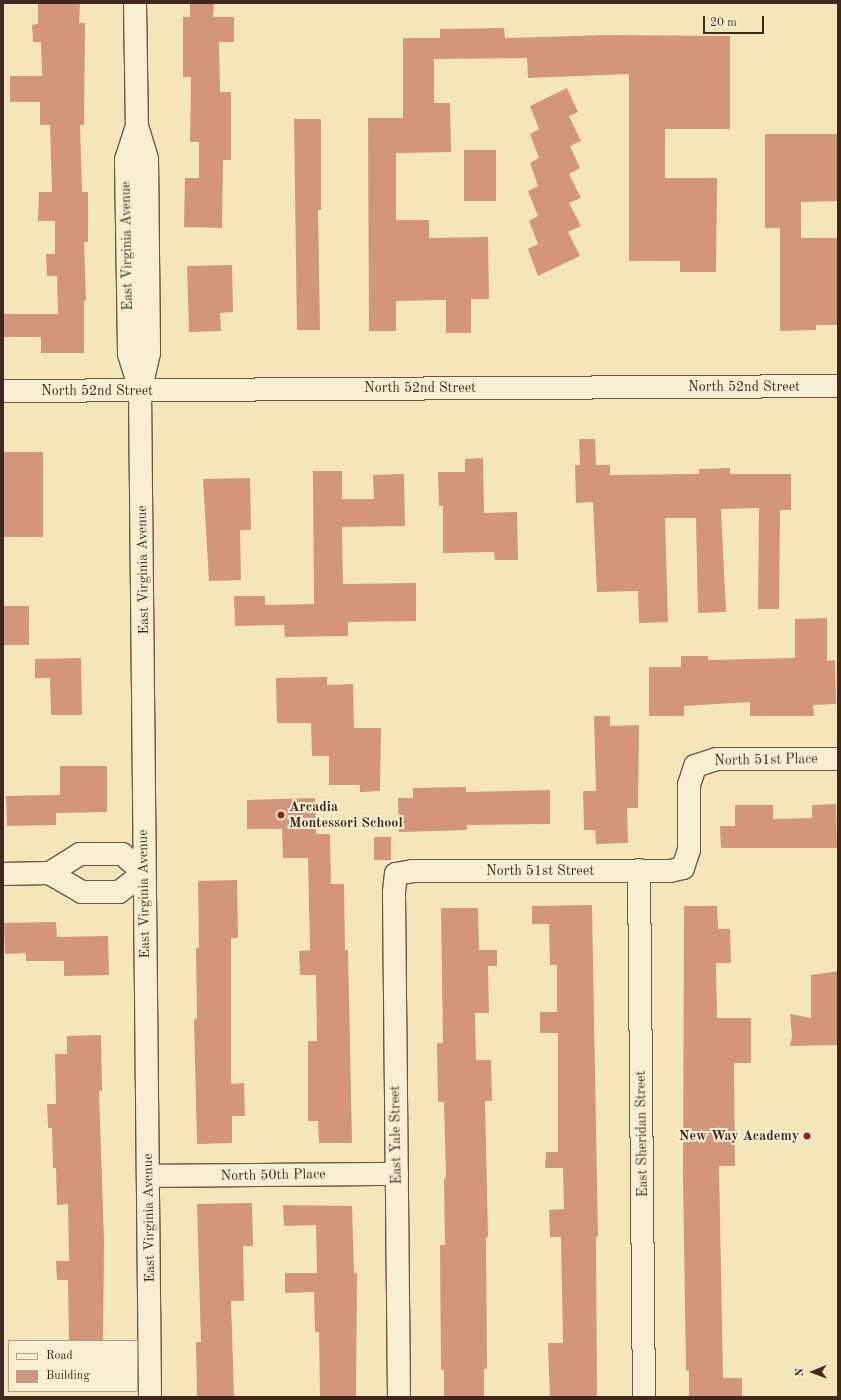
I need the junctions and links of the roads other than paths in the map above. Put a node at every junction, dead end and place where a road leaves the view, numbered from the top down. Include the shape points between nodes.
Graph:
1 (135, 3) edge
2 (838, 386) edge
3 (3, 391) edge
4 (140, 391) junction
5 (838, 759) edge
6 (683, 868) joint
7 (639, 870) junction
8 (49, 873) junction
9 (144, 873) junction
10 (3, 874) edge
11 (396, 874) joint
12 (397, 1174) junction
13 (148, 1176) junction
14 (150, 1397) edge
15 (399, 1397) edge
16 (644, 1397) edge

1 - 4 street, East Virginia Avenue via 137,126 126,160 129,354
2 - 4 street, North 52nd Street
3 - 4 street, North 52nd Street
4 - 9 street, East Virginia Avenue
5 - 6 street, North 51st Place via 716,759 695,766 689,785 689,850
6 - 7 street, North 51st Street
7 - 11 street, North 51st Street via 413,871
7 - 16 street, East Sheridan Street
8 - 9 street via 82,892 119,892
8 - 9 street via 80,854 122,854
8 - 10 street
9 - 13 street, East Virginia Avenue
11 - 12 street, East Yale Street via 394,892
12 - 13 street, North 50th Place
12 - 15 street, East Yale Street
13 - 14 street, East Virginia Avenue

